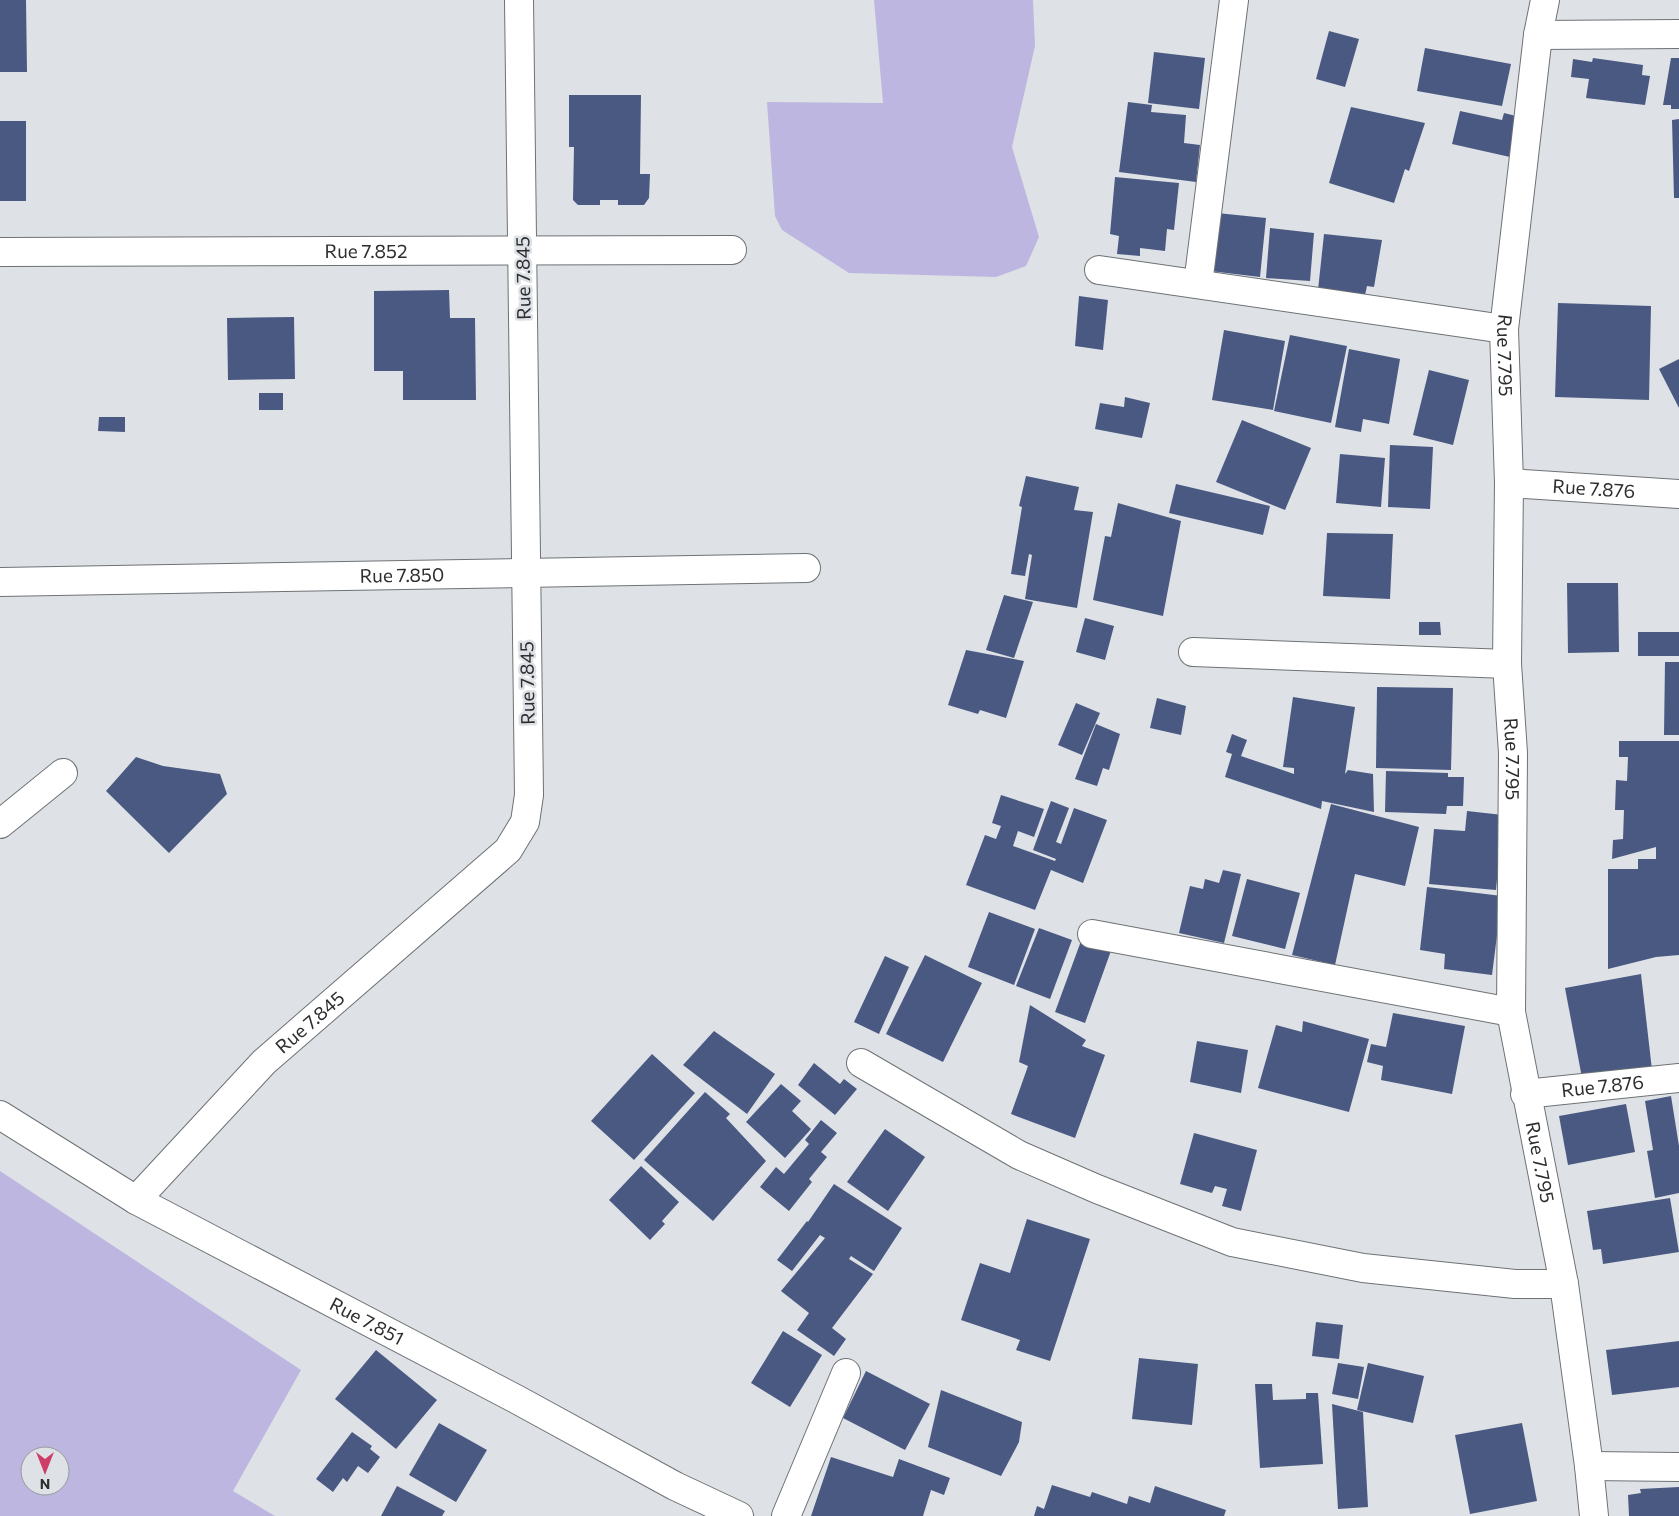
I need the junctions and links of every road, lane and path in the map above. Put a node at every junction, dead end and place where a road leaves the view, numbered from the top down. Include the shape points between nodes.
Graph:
1 (519, 0) edge
2 (1234, 0) edge
3 (1545, 0) edge
4 (1679, 34) edge
5 (1538, 35) junction
6 (732, 250) dead end
7 (523, 251) junction
8 (0, 252) edge
9 (1099, 270) dead end
10 (1198, 284) junction
11 (1504, 329) junction
12 (1509, 483) junction
13 (1679, 494) edge
14 (806, 568) dead end
15 (526, 572) junction
16 (0, 582) edge
17 (1193, 652) dead end
18 (1507, 664) junction
19 (63, 773) dead end
20 (0, 824) edge
21 (1092, 934) dead end
22 (1511, 1012) junction
23 (861, 1063) dead end
24 (1679, 1078) edge
25 (1525, 1094) junction
26 (0, 1114) edge
27 (136, 1200) junction
28 (1564, 1284) junction
29 (846, 1373) dead end
30 (1589, 1466) junction
31 (1679, 1467) edge
32 (740, 1516) edge
33 (786, 1516) edge
34 (1594, 1516) edge

1 - 7 street, Rue 7.845
2 - 10 street
3 - 5 street, Rue 7.795
4 - 5 street
5 - 11 street, Rue 7.795
6 - 7 street, Rue 7.852
7 - 8 street, Rue 7.852
7 - 15 street, Rue 7.845
9 - 10 street
10 - 11 street
11 - 12 street, Rue 7.795
12 - 13 street, Rue 7.876
12 - 18 street, Rue 7.795
14 - 15 street, Rue 7.850
15 - 16 street, Rue 7.850
15 - 27 street, Rue 7.845 via 528,795 525,822 508,850 264,1062
17 - 18 street
18 - 22 street, Rue 7.795 via 1513,753
19 - 20 street
21 - 22 street
22 - 25 street, Rue 7.795
23 - 28 street via 1019,1155 1232,1242 1363,1268 1515,1284
24 - 25 street, Rue 7.876
25 - 28 street, Rue 7.795
26 - 27 street, Rue 7.851
27 - 32 street, Rue 7.851 via 675,1486
28 - 30 street, Rue 7.795
29 - 33 street
30 - 31 street
30 - 34 street, Rue 7.795

